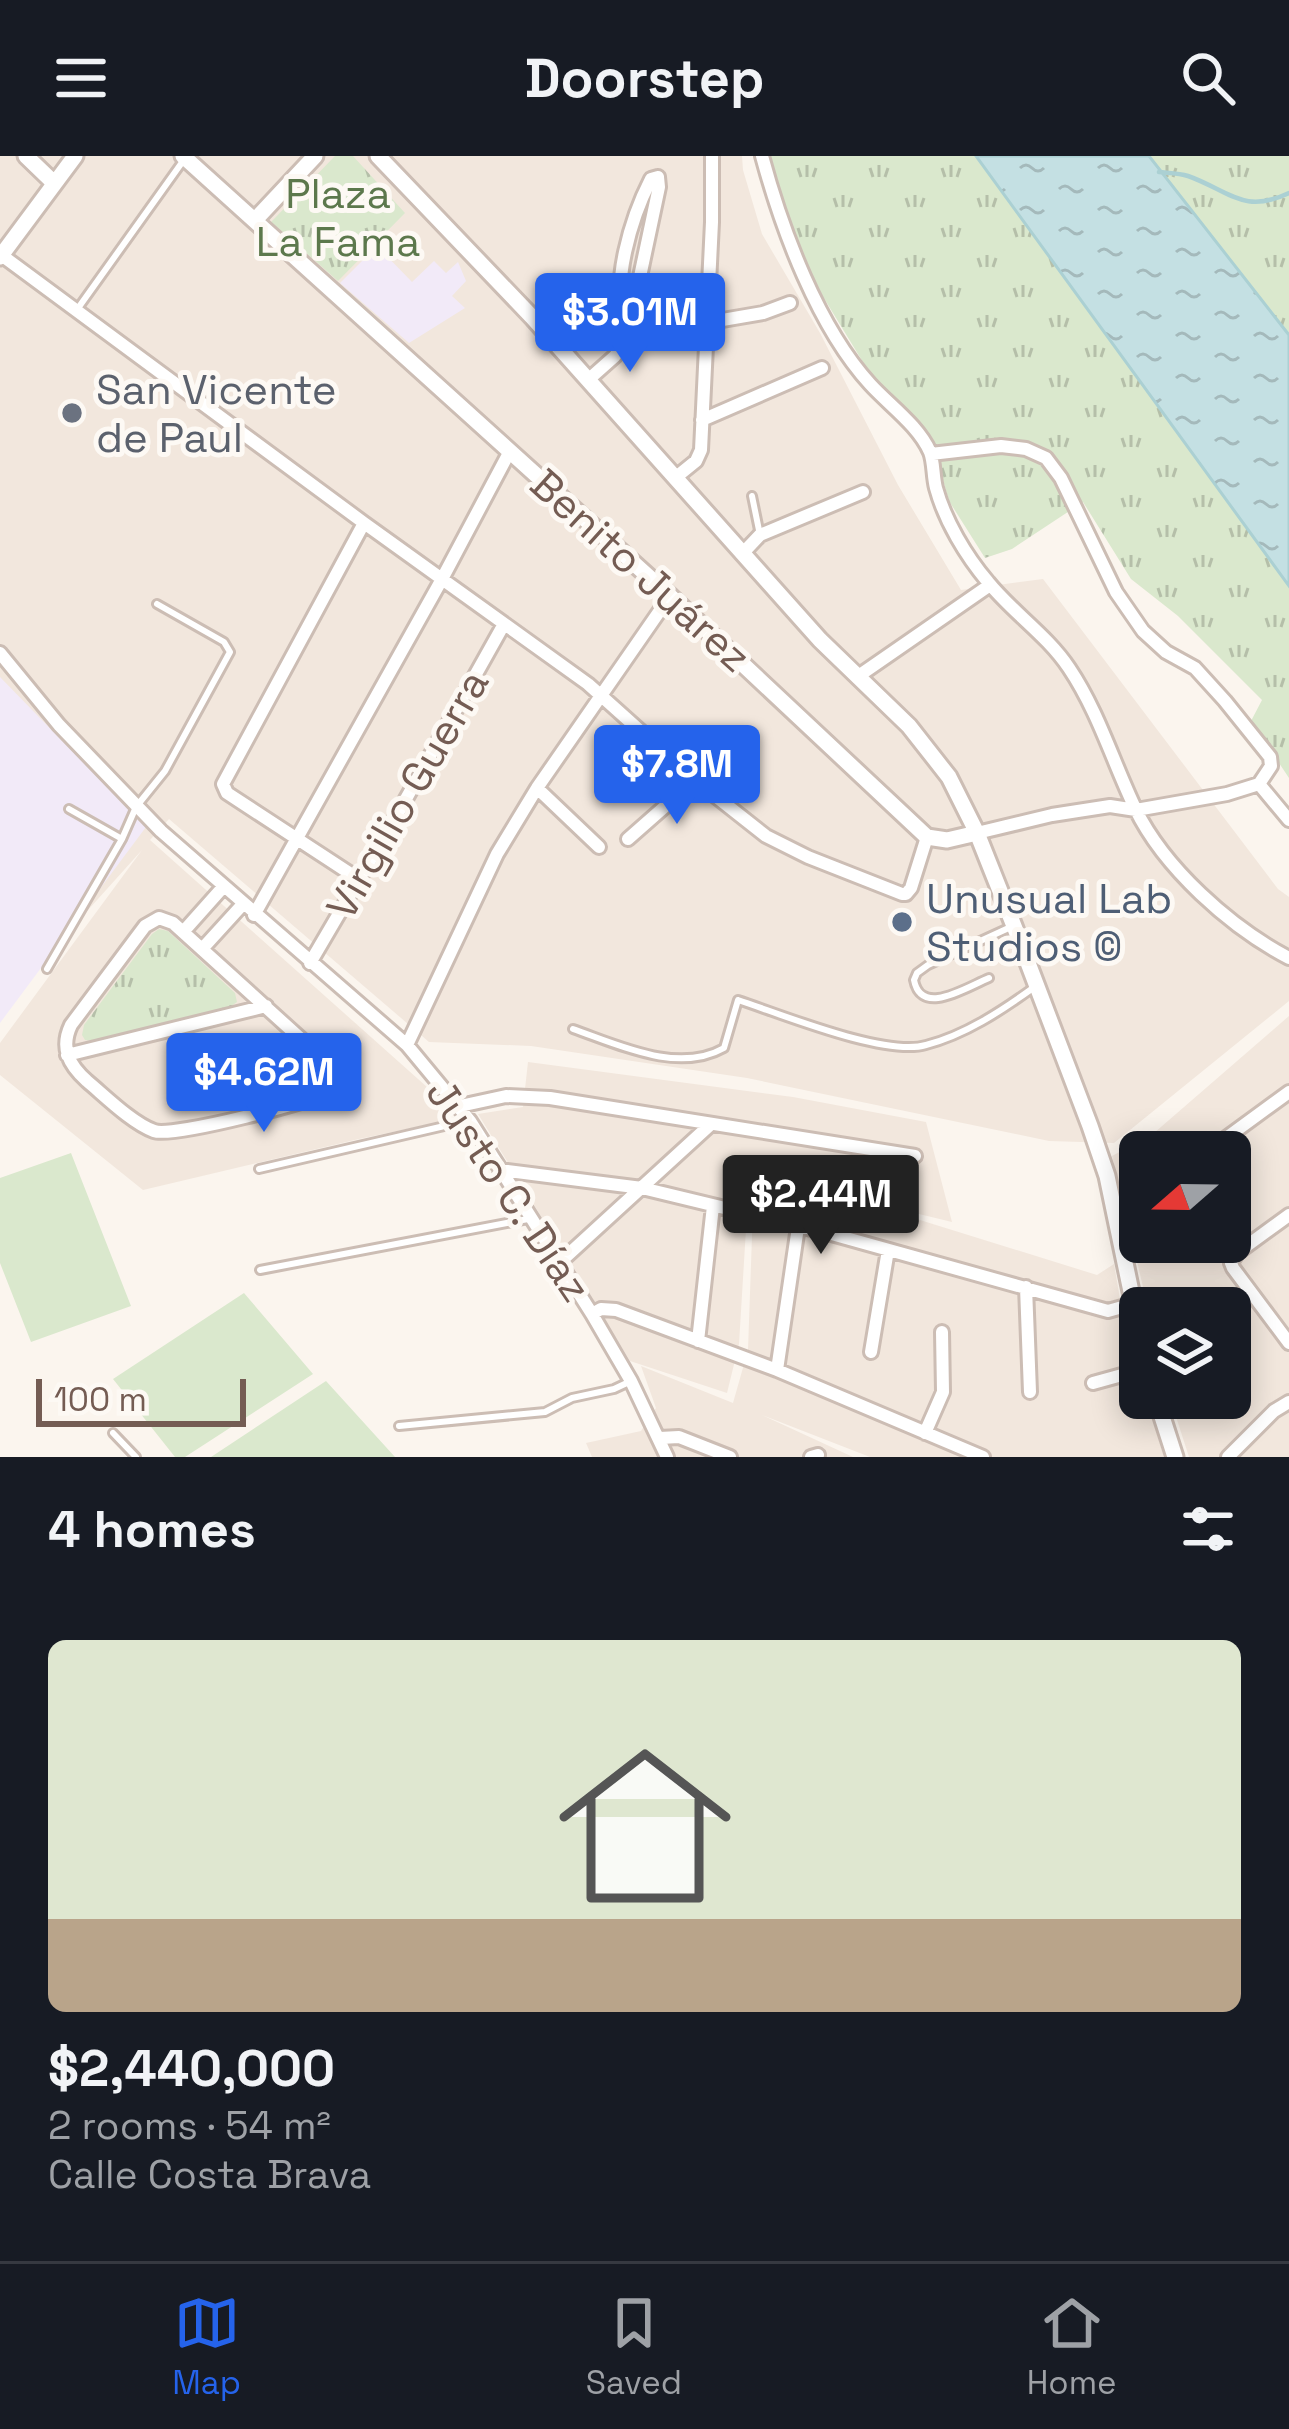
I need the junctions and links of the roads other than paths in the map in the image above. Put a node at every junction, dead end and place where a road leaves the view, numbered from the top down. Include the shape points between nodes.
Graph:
1 (26, 156) edge
2 (315, 156) edge
3 (378, 156) edge
4 (712, 156) edge
5 (762, 156) edge
6 (184, 157) edge
7 (66, 159) edge
8 (54, 183) junction
9 (255, 220) junction
10 (0, 256) edge
11 (626, 257) junction
12 (643, 261) junction
13 (790, 303) dead end
14 (76, 312) junction
15 (705, 323) junction
16 (628, 332) junction
17 (822, 368) dead end
18 (588, 380) junction
19 (702, 420) junction
20 (510, 451) junction
21 (931, 454) junction
22 (675, 478) junction
23 (863, 492) dead end
24 (752, 496) dead end
25 (364, 524) junction
26 (760, 535) junction
27 (742, 554) junction
28 (442, 579) junction
29 (990, 585) junction
30 (670, 596) junction
31 (157, 604) dead end
32 (504, 624) junction
33 (0, 653) edge
34 (857, 677) junction
35 (602, 696) junction
36 (695, 780) junction
37 (1259, 784) junction
38 (537, 788) junction
39 (136, 807) junction
40 (69, 808) dead end
41 (1136, 810) junction
42 (1289, 820) edge
43 (977, 833) junction
44 (927, 837) junction
45 (122, 839) junction
46 (296, 839) junction
47 (628, 839) dead end
48 (599, 847) dead end
49 (360, 880) junction
50 (224, 886) junction
51 (243, 904) junction
52 (254, 914) junction
53 (1014, 926) junction
54 (182, 932) junction
55 (202, 949) junction
56 (1289, 958) edge
57 (310, 963) junction
58 (46, 969) dead end
59 (989, 978) dead end
60 (1036, 986) junction
61 (266, 1006) junction
62 (573, 1029) dead end
63 (406, 1045) junction
64 (67, 1055) junction
65 (1289, 1091) edge
66 (460, 1106) junction
67 (470, 1121) junction
68 (711, 1124) junction
69 (1235, 1131) edge
70 (914, 1156) dead end
71 (259, 1169) dead end
72 (500, 1170) junction
73 (642, 1188) junction
74 (712, 1206) junction
75 (1119, 1206) edge
76 (1114, 1208) junction
77 (1289, 1215) edge
78 (530, 1219) junction
79 (798, 1227) junction
80 (888, 1250) junction
81 (559, 1263) junction
82 (260, 1270) dead end
83 (1026, 1287) junction
84 (1130, 1287) edge
85 (1119, 1308) edge
86 (592, 1314) junction
87 (942, 1332) dead end
88 (698, 1341) junction
89 (1289, 1343) edge
90 (871, 1352) dead end
91 (777, 1370) junction
92 (1119, 1376) edge
93 (631, 1381) junction
94 (1094, 1383) dead end
95 (1030, 1392) dead end
96 (1289, 1402) edge
97 (1163, 1419) edge
98 (399, 1426) dead end
99 (112, 1432) dead end
100 (925, 1433) junction
101 (660, 1438) junction
102 (136, 1457) edge
103 (667, 1457) edge
104 (730, 1457) edge
105 (983, 1457) edge
106 (1175, 1457) edge
107 (1228, 1457) edge

1 - 8 street
2 - 9 street
3 - 18 street
4 - 15 street
5 - 21 street via 823,313
6 - 9 street, Benito Juárez
6 - 14 lane
7 - 8 street
8 - 10 street
9 - 20 street, Benito Juárez
10 - 14 street
11 - 12 street
11 - 12 street via 647,186 658,177
11 - 16 street via 620,305
12 - 16 street
13 - 15 street
14 - 25 street
15 - 19 street
16 - 18 street
17 - 19 street
18 - 22 street
19 - 22 street via 699,457
20 - 28 street
20 - 30 street, Benito Juárez
21 - 29 street via 937,494
21 - 37 street via 1001,446 1046,458 1143,631 1195,668 1270,758
22 - 27 street
23 - 26 street
24 - 26 lane
25 - 28 street
25 - 46 street via 223,788
26 - 27 street
27 - 34 street
28 - 32 street
28 - 46 street
29 - 34 street
29 - 41 street via 1070,669
30 - 35 street
30 - 44 street, Benito Juárez
31 - 39 lane via 230,652 165,771
32 - 35 street
32 - 49 street, Virgilio Guerra
33 - 39 street, Justo C. Díaz
34 - 43 street via 940,766
35 - 36 street
35 - 38 street
36 - 44 street via 766,836 898,893 906,894
36 - 47 street
37 - 41 street
37 - 42 street
38 - 48 street
38 - 63 street
39 - 45 lane
39 - 50 street, Justo C. Díaz
40 - 45 lane
41 - 43 street via 1052,814
41 - 56 street via 1164,854 1222,914
43 - 44 street
43 - 53 street
45 - 58 lane
46 - 49 street
46 - 52 street
49 - 57 street, Virgilio Guerra
50 - 51 street, Justo C. Díaz
50 - 54 street
51 - 52 street, Justo C. Díaz
51 - 55 street
52 - 57 street, Justo C. Díaz
53 - 59 lane via 928,965 914,980 918,994 934,999
53 - 60 street
54 - 55 street
54 - 64 street via 165,919 145,926 71,1025
55 - 61 street
57 - 63 street, Justo C. Díaz
60 - 62 lane via 923,1046 886,1047 738,1000 724,1048 693,1060
60 - 76 street
61 - 64 street
61 - 64 street via 332,1066 341,1088 157,1133 75,1070
63 - 66 street, Justo C. Díaz
65 - 69 street
66 - 67 street, Justo C. Díaz
66 - 68 street via 528,1095
67 - 71 lane
67 - 72 street, Justo C. Díaz
68 - 70 street
68 - 73 street
72 - 73 street
72 - 78 street, Justo C. Díaz
73 - 74 street
73 - 81 street
74 - 79 street
74 - 88 street
75 - 76 street
76 - 84 street
77 - 89 street via 1232,1263
78 - 81 street, Justo C. Díaz
78 - 82 lane
79 - 80 street
79 - 91 street
80 - 83 street
80 - 90 street
81 - 86 street, Justo C. Díaz
83 - 85 street
83 - 95 street
86 - 88 street via 616,1310
86 - 93 street, Justo C. Díaz
87 - 100 street via 943,1392
88 - 91 street
91 - 100 street
92 - 94 street
93 - 98 lane via 545,1412
93 - 101 street, Justo C. Díaz
96 - 107 street
97 - 106 street
99 - 102 lane
100 - 105 street
101 - 103 street, Justo C. Díaz
101 - 104 street

